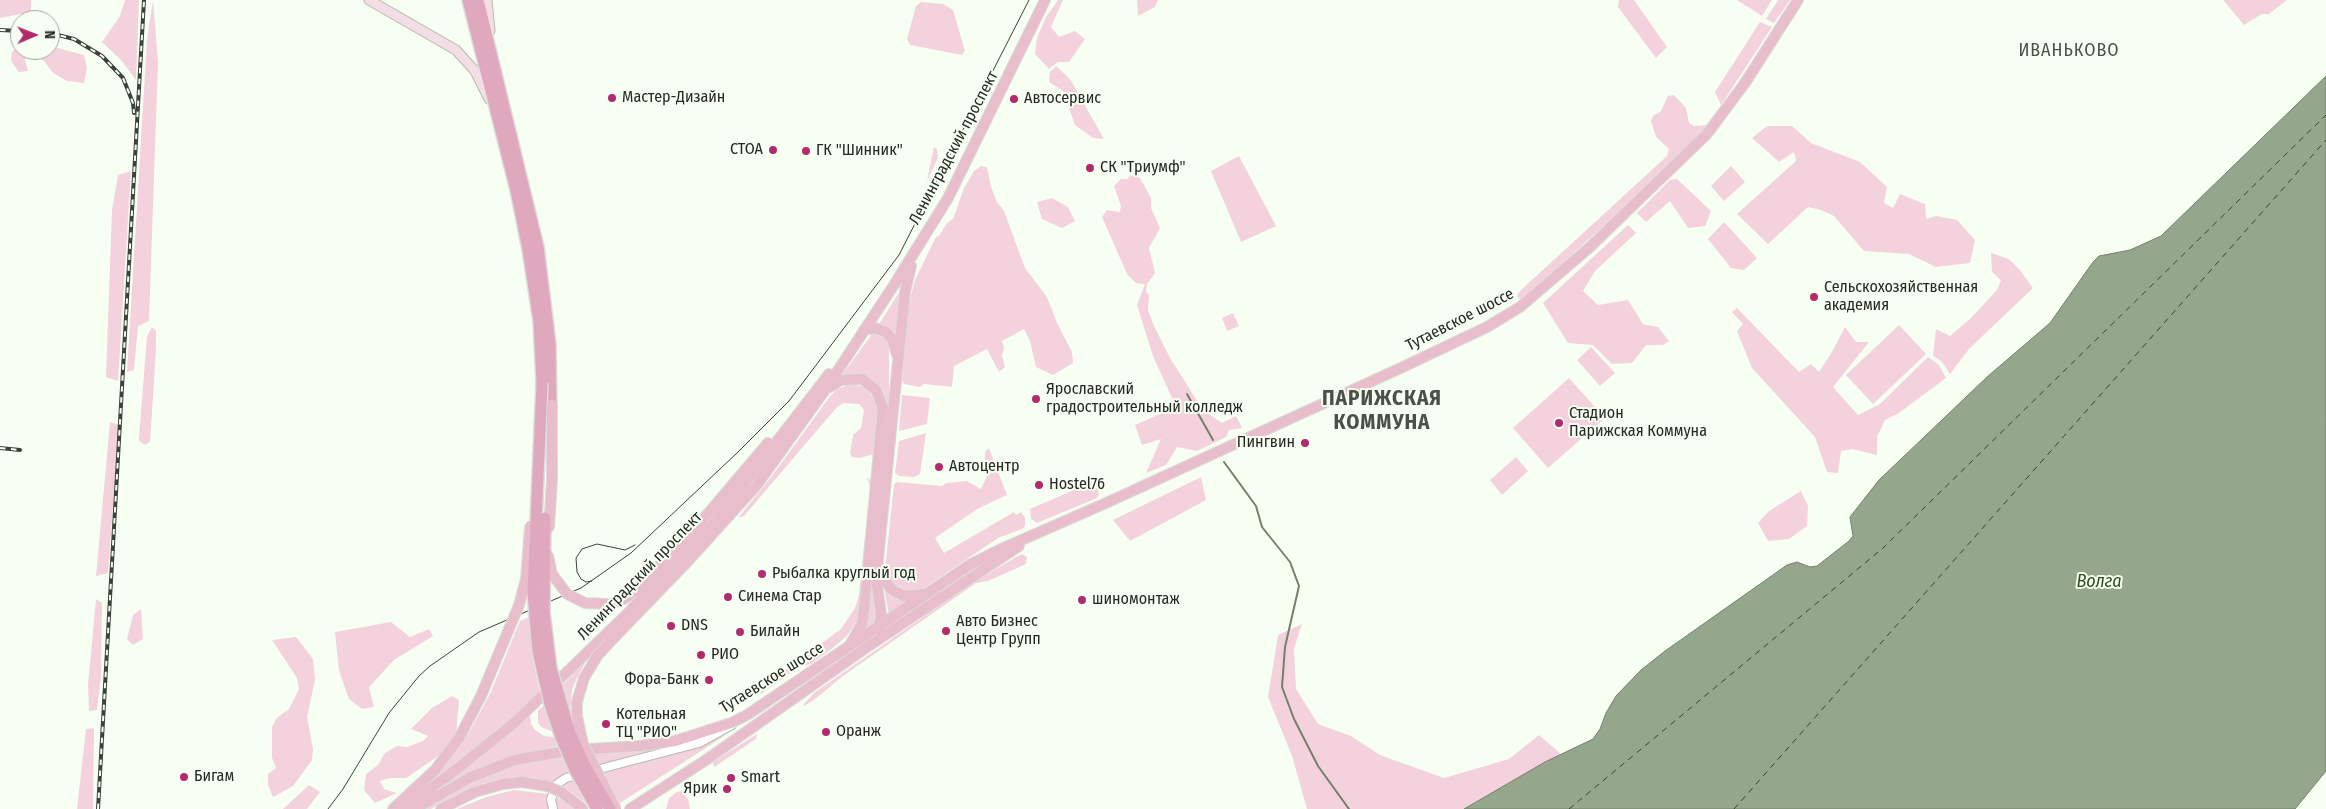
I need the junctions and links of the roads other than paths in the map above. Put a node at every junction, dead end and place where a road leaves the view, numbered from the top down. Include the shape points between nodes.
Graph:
1 (369, 0) edge
2 (468, 0) edge
3 (478, 0) edge
4 (487, 0) edge
5 (1045, 0) edge
6 (1798, 0) edge
7 (495, 66) junction
8 (502, 132) junction
9 (914, 255) junction
10 (864, 330) junction
11 (898, 359) junction
12 (542, 383) junction
13 (825, 390) junction
14 (811, 396) junction
15 (552, 405) junction
16 (889, 418) junction
17 (883, 472) junction
18 (1022, 542) junction
19 (878, 560) junction
20 (929, 592) junction
21 (881, 625) junction
22 (849, 646) junction
23 (867, 647) junction
24 (744, 717) junction
25 (393, 809) edge
26 (403, 809) edge
27 (415, 809) edge
28 (441, 809) edge
29 (553, 809) edge
30 (583, 809) edge
31 (597, 809) edge
32 (610, 809) edge
33 (616, 809) edge
34 (630, 809) edge

1 - 8 main road via 438,38 463,56 481,80
2 - 8 highway
3 - 7 highway
4 - 7 main road
5 - 9 main road, Ленинградский проспект via 953,190
6 - 18 main road, Тутаевское шоссе via 1745,83 1707,134 1590,246 1520,307 1487,327 1405,366
7 - 15 highway via 538,247 549,329
8 - 12 highway via 531,267 539,322
9 - 10 main road, Ленинградский проспект
9 - 11 main road via 905,292
10 - 11 main road via 874,328 886,332 892,339
10 - 13 main road, Ленинградский проспект
10 - 14 main road, Ленинградский проспект
11 - 16 main road
12 - 25 main road, bridge via 528,564 516,614 459,738 435,770
12 - 31 highway, bridge via 533,592 538,651 561,736
13 - 16 main road via 841,380 862,380 876,390
13 - 33 main road, Ленинградский проспект, bridge via 756,486 609,643 584,678 577,702 583,744
14 - 15 main road, bridge via 630,595 609,604 593,605 572,598 558,584 550,568
14 - 26 main road, Ленинградский проспект via 714,523 630,612 514,722 462,766
15 - 32 highway, bridge via 543,572 548,650 554,683 570,733
16 - 17 main road
17 - 19 main road
17 - 22 main road via 862,624
18 - 20 main road, Тутаевское шоссе via 971,564
18 - 23 main road, Тутаевское шоссе
19 - 20 main road via 885,581 892,590 904,596
19 - 21 main road
20 - 21 main road, Тутаевское шоссе
21 - 22 main road, Тутаевское шоссе
21 - 23 main road
22 - 24 main road, Тутаевское шоссе
23 - 34 main road, Тутаевское шоссе
24 - 27 main road, Тутаевское шоссе via 674,742 572,750 515,760 471,776
24 - 29 street via 699,743 566,778 552,793
28 - 30 main road, bridge via 475,792 522,782 548,786

